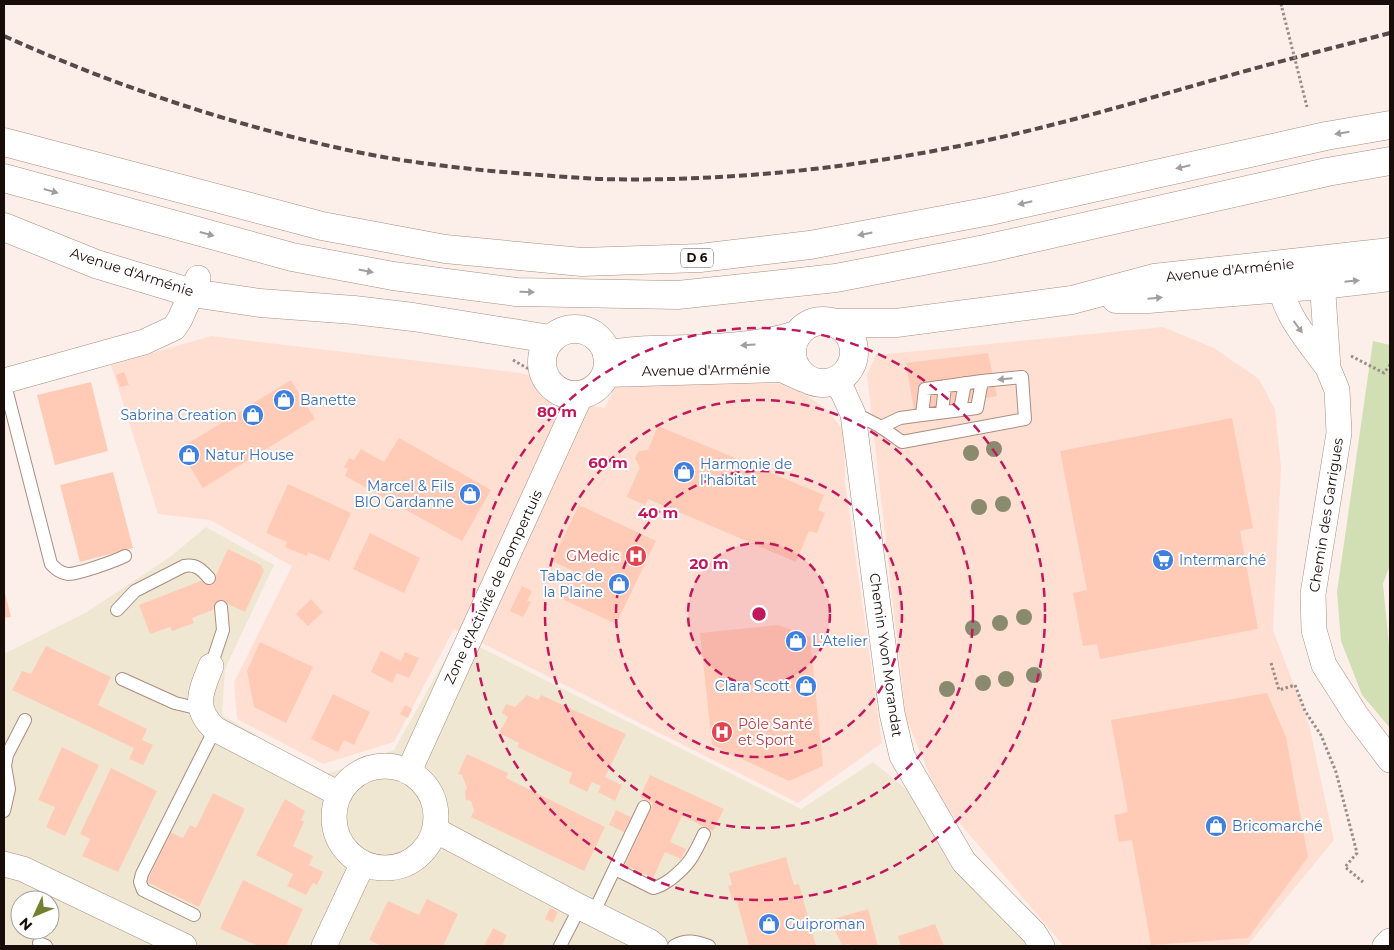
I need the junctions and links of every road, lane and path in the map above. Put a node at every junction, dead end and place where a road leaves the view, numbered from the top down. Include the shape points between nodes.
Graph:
1 (1281, 6) edge
2 (1307, 107) dead end
3 (1390, 125) edge
4 (4, 142) edge
5 (1390, 161) edge
6 (4, 178) edge
7 (4, 226) edge
8 (1390, 252) edge
9 (1321, 272) junction
10 (1278, 276) junction
11 (1390, 277) edge
12 (195, 286) junction
13 (432, 320) junction
14 (834, 323) junction
15 (896, 323) junction
16 (796, 335) junction
17 (550, 339) junction
18 (854, 357) junction
19 (512, 360) dead end
20 (1337, 360) junction
21 (607, 364) junction
22 (1390, 365) edge
23 (545, 373) junction
24 (804, 378) junction
25 (4, 381) edge
26 (835, 381) junction
27 (982, 381) junction
28 (964, 384) junction
29 (945, 386) junction
30 (578, 399) junction
31 (960, 410) junction
32 (942, 412) junction
33 (853, 414) junction
34 (922, 415) junction
35 (881, 426) junction
36 (125, 556) dead end
37 (209, 578) dead end
38 (220, 607) dead end
39 (117, 610) dead end
40 (1271, 663) dead end
41 (211, 666) joint
42 (122, 678) dead end
43 (200, 708) junction
44 (25, 720) dead end
45 (215, 729) junction
46 (1390, 760) edge
47 (409, 771) junction
48 (339, 794) junction
49 (644, 807) dead end
50 (4, 810) edge
51 (435, 830) junction
52 (704, 834) dead end
53 (364, 863) junction
54 (4, 864) edge
55 (615, 869) junction
56 (1362, 882) dead end
57 (586, 911) junction
58 (194, 915) dead end
59 (1390, 941) edge
60 (184, 946) edge
61 (324, 946) edge
62 (560, 946) edge
63 (655, 946) edge
64 (674, 946) edge
65 (709, 946) edge
66 (1042, 946) edge
67 (1385, 946) edge

1 - 2 path, bridge
3 -> 4 main road, D 6 via 1326,136 990,211 810,245 700,258 582,262 445,249 322,226
6 -> 5 main road via 292,257 393,276 516,292 678,295 836,278
7 - 12 main road, Avenue d'Arménie via 96,264
8 - 9 main road, Avenue d'Arménie
9 - 10 main road, Avenue d'Arménie
9 -> 11 main road, Avenue d'Arménie
9 - 20 street, Chemin des Garrigues
10 - 15 main road, Avenue d'Arménie via 1148,299 1072,300
10 -> 20 street, Chemin des Garrigues via 1290,317
12 - 13 main road, Avenue d'Arménie via 260,303
12 - 25 street via 174,328 157,337
13 - 17 main road, Avenue d'Arménie
13 - 23 main road, Avenue d'Arménie via 512,347
14 - 15 main road, Avenue d'Arménie
14 - 16 main road via 809,324
14 - 18 main road via 850,337
15 - 18 main road, Avenue d'Arménie via 869,340
16 -> 21 main road, Avenue d'Arménie via 759,344 625,351
16 - 24 main road via 791,353 797,371
17 - 21 main road via 569,329 590,332 598,338
17 - 23 main road via 544,349
18 - 26 main road via 844,376
19 - 23 path
20 - 22 path via 1384,373
20 - 46 street, Chemin des Garrigues via 1339,433 1313,594 1314,630 1324,665
21 - 24 main road, Avenue d'Arménie via 782,368
21 - 30 main road via 598,386
23 - 30 main road via 554,387
24 - 26 main road via 824,384
25 - 36 lane via 52,564 58,572 69,574
26 - 33 street, Chemin Yvon Morandat
27 - 28 lane
27 - 31 lane via 977,408
35 -> 27 lane via 902,442 1026,419 1022,377
28 - 29 lane
28 - 31 lane
29 - 32 lane
29 - 34 lane via 925,389
30 - 47 street, Zone d'Activité de Bompertuis
31 - 32 lane
32 - 34 lane
33 - 35 lane
33 - 66 street, Chemin Yvon Morandat via 892,712 902,756 964,862 1034,933
34 - 35 lane via 900,418
37 - 39 lane via 200,568 184,566 135,591
38 - 41 lane via 223,630
40 - 56 path via 1279,690 1295,685 1305,711 1321,735 1336,772 1357,852 1345,867
41 - 43 street via 201,693
42 - 43 lane via 175,703
43 - 45 street
44 - 50 lane via 7,755 5,766 9,789
45 - 48 street
45 - 58 lane via 140,882 143,890
47 - 48 street via 393,766 361,771 348,780
47 - 51 street via 432,796
48 - 53 street via 334,809 334,826 350,854
49 - 55 lane
51 - 53 street via 419,855 407,863 378,868
51 - 57 street
52 - 55 lane via 686,867 659,887 653,888
53 - 61 street
54 - 60 street via 23,870 151,935
55 - 57 lane
57 - 62 lane
57 - 63 street
59 - 67 street
64 - 65 lane via 683,941

